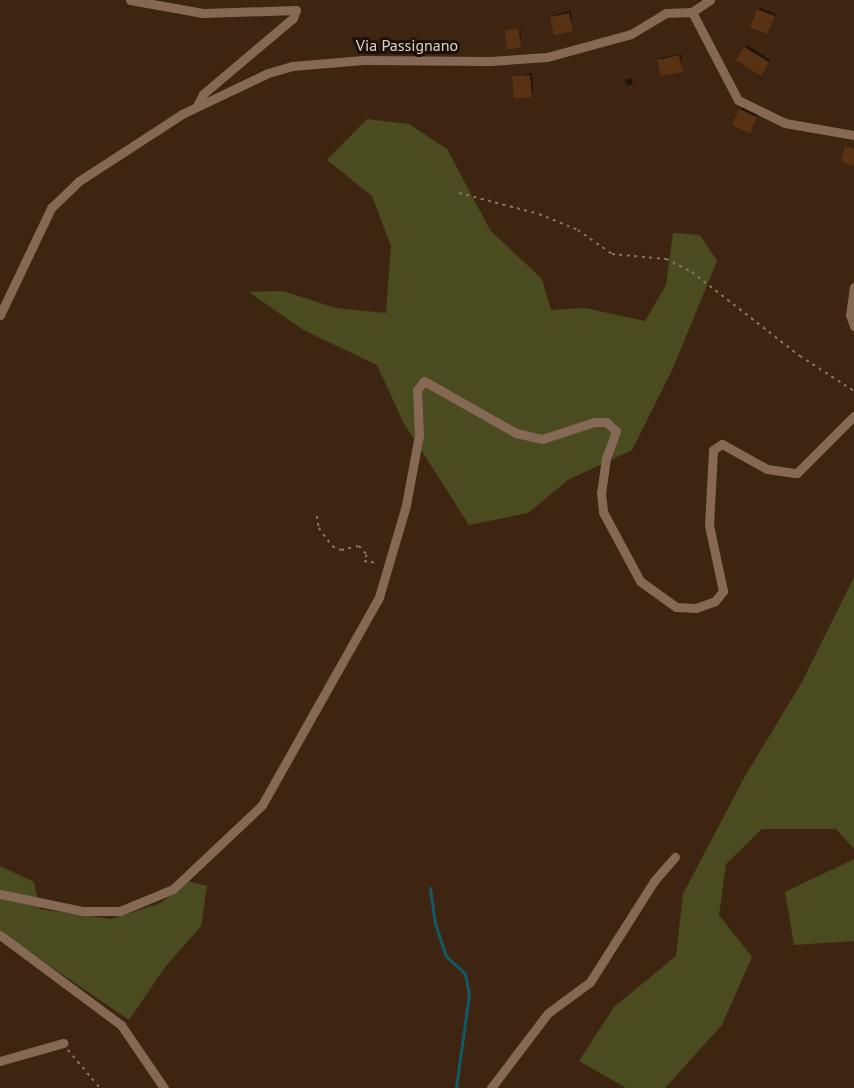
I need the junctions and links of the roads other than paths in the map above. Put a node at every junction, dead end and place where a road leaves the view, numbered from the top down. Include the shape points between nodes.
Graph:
1 (130, 0) edge
2 (710, 0) edge
3 (692, 12) junction
4 (197, 106) junction
5 (854, 135) edge
6 (854, 287) edge
7 (0, 315) edge
8 (854, 326) edge
9 (854, 416) edge
10 (675, 857) dead end
11 (0, 894) edge
12 (0, 935) edge
13 (63, 1043) road end
14 (0, 1061) edge
15 (164, 1088) edge
16 (491, 1088) edge

1 - 4 street via 203,13 296,10 293,18 203,94
2 - 3 street
3 - 4 street, Via Passignano via 666,13 631,34 547,57 490,61 363,60 292,66
3 - 5 street via 738,100 785,123
4 - 7 street, Via Passignano via 126,147 79,181 51,208
6 - 8 street via 850,315
9 - 11 street via 797,473 767,469 722,444 713,450 709,525 723,591 715,601 696,608 676,608 640,580 603,512 601,492 606,458 616,431 606,422 594,422 542,439 516,433 424,381 417,390 419,435 406,505 379,597 262,805 173,889 120,911 82,911
10 - 16 street via 654,881 590,982 548,1013
12 - 15 street via 121,1025
13 - 14 street

